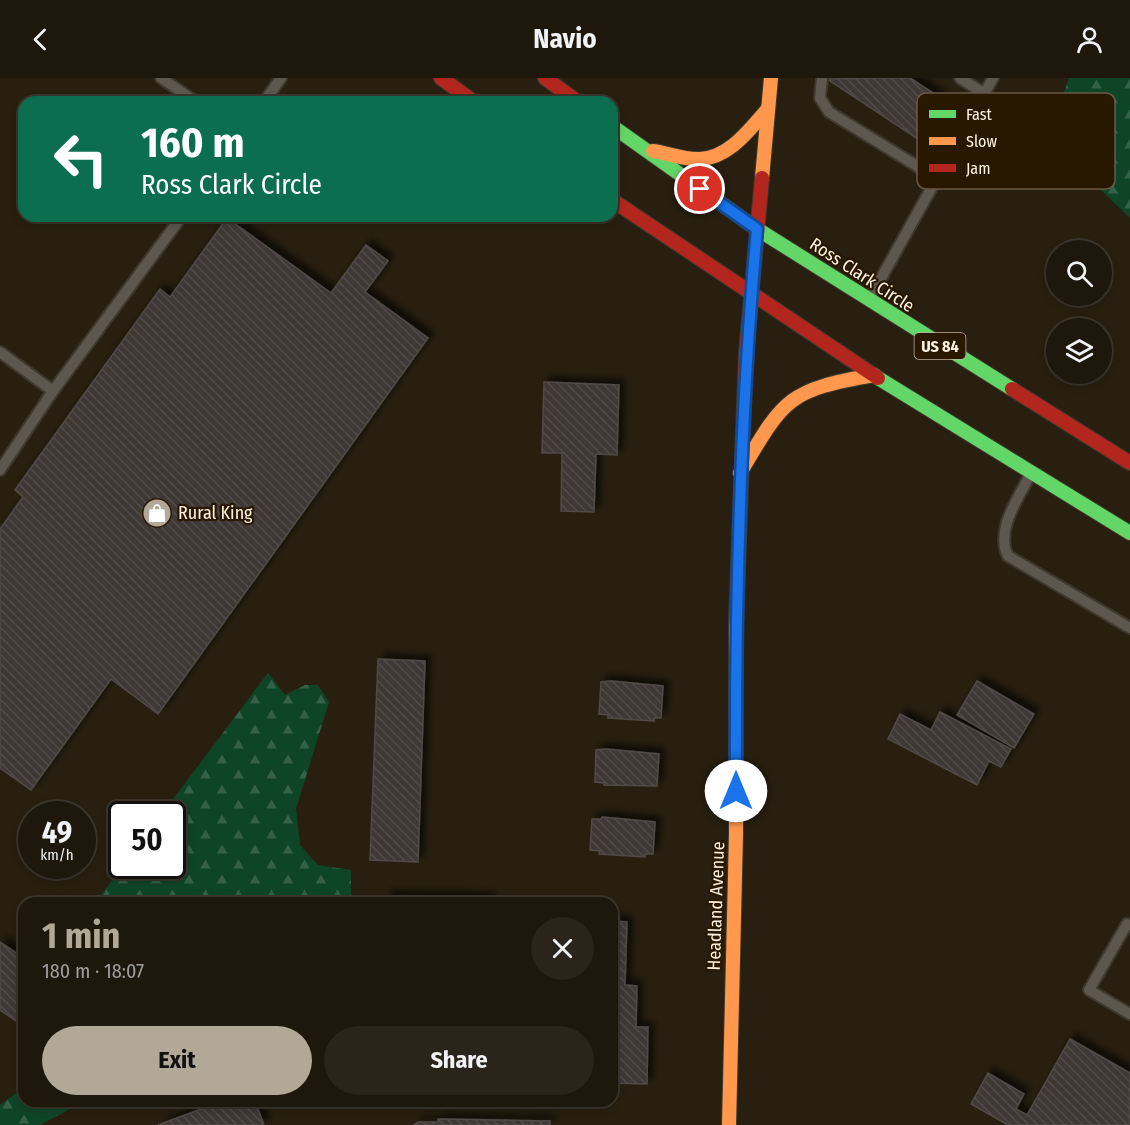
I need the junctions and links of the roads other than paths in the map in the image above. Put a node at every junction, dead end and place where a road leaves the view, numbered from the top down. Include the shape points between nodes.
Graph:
1 (161, 78) edge
2 (281, 78) edge
3 (441, 78) edge
4 (545, 78) edge
5 (771, 78) edge
6 (822, 78) edge
7 (960, 78) edge
8 (993, 78) edge
9 (983, 93) edge
10 (986, 93) edge
11 (187, 96) edge
12 (268, 96) edge
13 (466, 96) edge
14 (570, 96) edge
15 (767, 110) junction
16 (618, 130) edge
17 (642, 148) junction
18 (917, 165) edge
19 (932, 189) edge
20 (618, 204) edge
21 (178, 222) edge
22 (757, 229) junction
23 (751, 295) junction
24 (869, 301) junction
25 (0, 352) edge
26 (874, 375) junction
27 (53, 391) junction
28 (1130, 463) edge
29 (0, 470) edge
30 (740, 473) junction
31 (1030, 473) junction
32 (1130, 532) edge
33 (1130, 628) edge
34 (1130, 926) edge
35 (1130, 1014) edge
36 (729, 1125) edge

1 - 11 lane
2 - 12 lane
3 - 13 main road
4 - 14 main road
5 - 15 main road, Headland Avenue
6 - 18 lane via 820,98 830,112
7 - 9 lane
8 - 10 lane
15 - 17 main road via 738,141 719,154 701,159
15 - 22 main road, Headland Avenue
16 - 17 main road, Ross Clark Circle / US 84
17 - 22 main road, Ross Clark Circle / US 84
19 - 24 lane
20 - 23 main road
21 - 27 lane
22 - 23 main road, Headland Avenue
22 - 24 main road, Ross Clark Circle / US 84
23 - 26 main road
23 - 30 main road, Headland Avenue
24 - 28 main road, Ross Clark Circle / US 84
25 - 27 lane
26 - 30 main road via 806,390 790,400 775,414
26 - 31 main road
27 - 29 lane
30 - 36 main road, Headland Avenue
31 - 32 main road
31 - 33 lane via 1004,530 1003,546 1008,556
34 - 35 lane via 1126,924 1089,990

